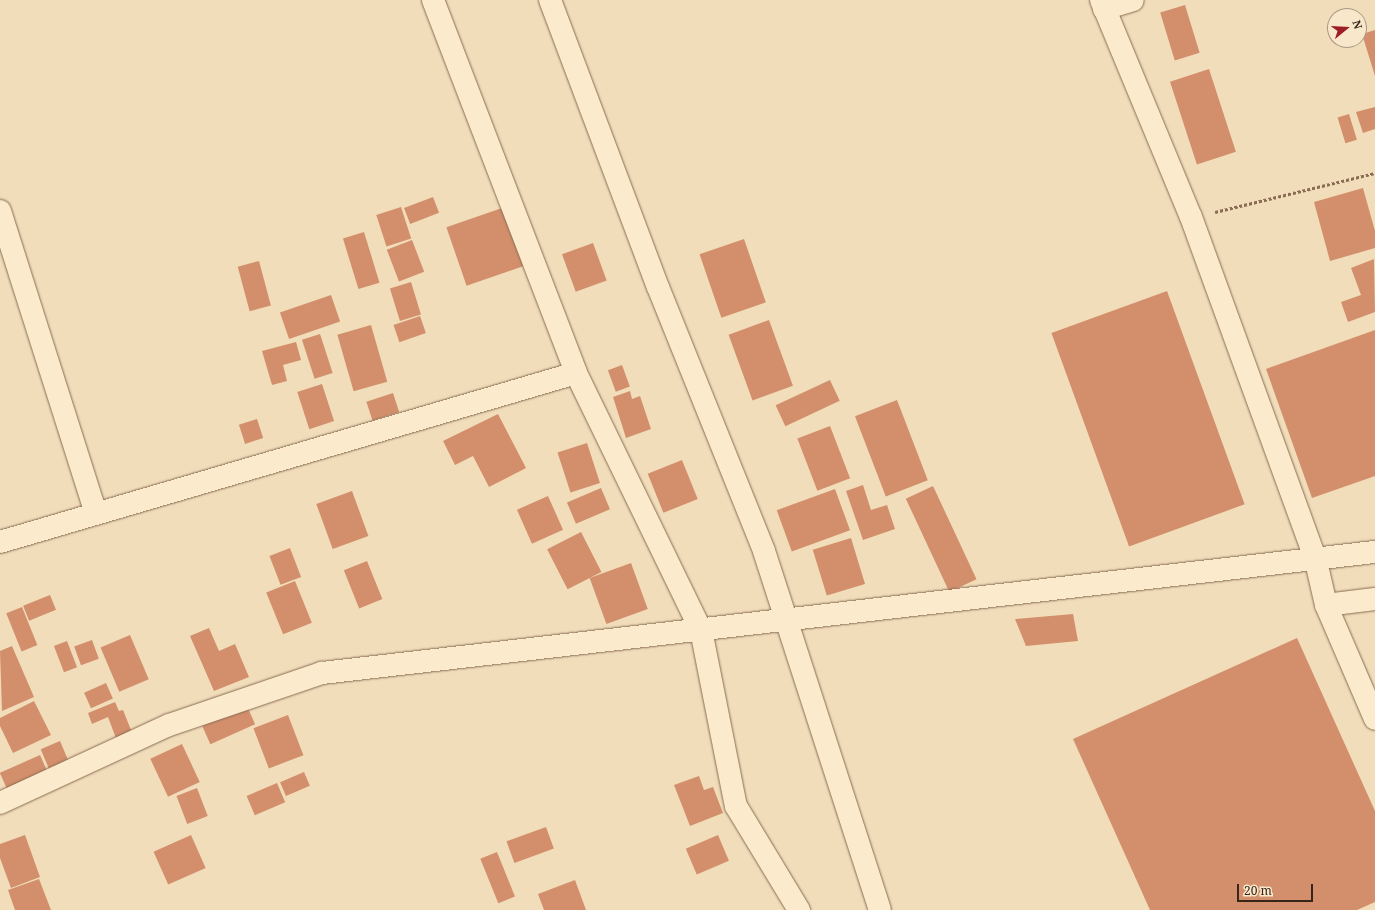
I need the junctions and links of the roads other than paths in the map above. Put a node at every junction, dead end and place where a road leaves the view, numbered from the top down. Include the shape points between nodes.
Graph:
1 (433, 0) edge
2 (550, 0) edge
3 (1133, 0) edge
4 (1103, 5) edge
5 (0, 211) edge
6 (576, 373) junction
7 (96, 513) junction
8 (0, 542) edge
9 (1375, 552) edge
10 (1316, 557) junction
11 (1375, 599) edge
12 (1326, 605) junction
13 (787, 620) junction
14 (701, 630) junction
15 (1375, 719) edge
16 (0, 803) edge
17 (799, 910) edge
18 (880, 910) edge

1 - 6 street
2 - 13 street via 658,287 764,551
3 - 4 street
4 - 10 street via 1191,217
5 - 7 street
6 - 7 street
6 - 14 street
7 - 8 street
9 - 10 street
10 - 12 street
10 - 13 street
11 - 12 street
12 - 15 street
13 - 14 street
13 - 18 street
14 - 16 street via 322,673 169,725
14 - 17 street via 736,806

